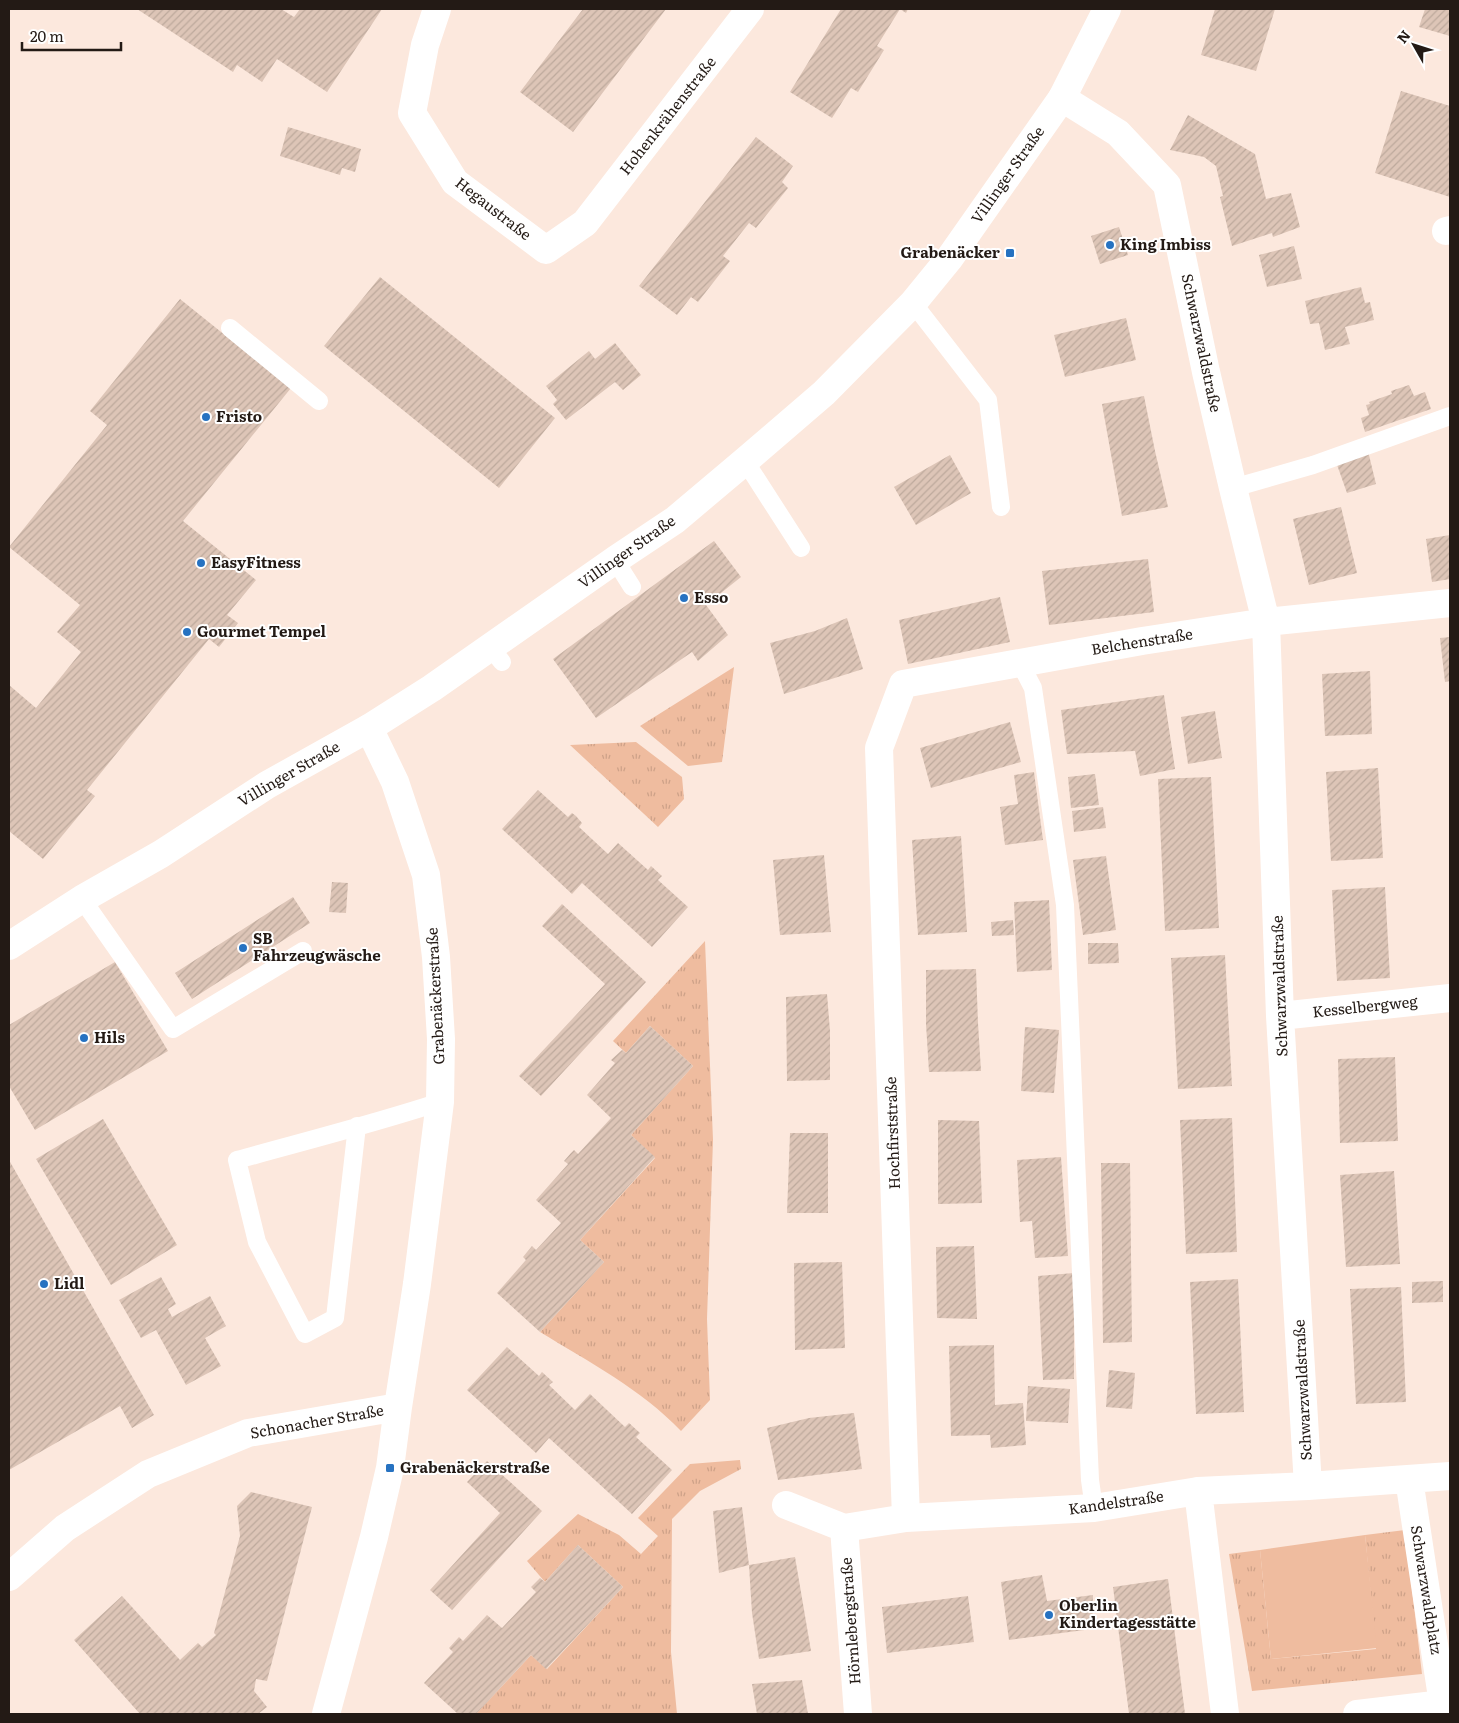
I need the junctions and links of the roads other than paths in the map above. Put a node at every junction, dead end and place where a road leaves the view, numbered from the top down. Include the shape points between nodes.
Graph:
1 (437, 9) edge
2 (750, 9) edge
3 (1107, 9) edge
4 (1062, 98) junction
5 (585, 223) joint
6 (913, 303) junction
7 (230, 328) dead end
8 (319, 401) dead end
9 (1450, 416) edge
10 (745, 461) junction
11 (1233, 488) junction
12 (1001, 507) dead end
13 (801, 548) dead end
14 (615, 560) junction
15 (632, 587) dead end
16 (1450, 603) edge
17 (1266, 622) junction
18 (1020, 663) junction
19 (369, 728) junction
20 (879, 748) joint
21 (82, 899) junction
22 (9, 946) edge
23 (303, 951) dead end
24 (1450, 998) edge
25 (1280, 1016) junction
26 (440, 1102) junction
27 (357, 1126) junction
28 (398, 1408) junction
29 (1450, 1476) edge
30 (1409, 1480) junction
31 (1308, 1486) junction
32 (1198, 1491) junction
33 (786, 1505) dead end
34 (1094, 1508) junction
35 (906, 1518) junction
36 (844, 1528) junction
37 (9, 1576) edge
38 (1447, 1704) edge
39 (326, 1714) edge
40 (858, 1714) edge
41 (1225, 1714) edge
42 (1357, 1714) edge

1 - 5 street, Hegaustraße via 412,113 455,182 546,250
2 - 5 street, Hohenkrähenstraße
3 - 4 street, Villinger Straße
4 - 6 street, Villinger Straße via 949,259
4 - 11 street, Schwarzwaldstraße via 1118,133 1167,185
6 - 10 street, Villinger Straße via 824,393
6 - 12 lane via 988,400
7 - 8 lane
9 - 11 lane
10 - 13 lane
10 - 14 street, Villinger Straße via 674,520
11 - 17 street, Schwarzwaldstraße
14 - 15 lane
14 - 19 street, Villinger Straße via 497,655
16 - 17 street, Belchenstraße
17 - 18 street, Belchenstraße
17 - 25 street, Schwarzwaldstraße
18 - 20 street, Belchenstraße via 903,684
18 - 34 lane via 1033,688 1065,905
19 - 21 street, Villinger Straße via 267,785 161,854
19 - 26 street, Grabenäckerstraße via 395,782 426,875 436,957 441,1039
20 - 35 street, Hochfirststraße
21 - 22 street, Villinger Straße
21 - 23 lane via 173,1029
24 - 25 street, Kesselbergweg
25 - 31 street, Schwarzwaldstraße
26 - 27 lane
26 - 28 street, Grabenäckerstraße
27 - 27 lane via 237,1160 257,1242 305,1334 335,1318
28 - 37 street, Schonacher Straße via 248,1433 148,1474 65,1528
28 - 39 street, Grabenäckerstraße via 390,1468 374,1537
29 - 30 street, Kandelstraße
30 - 31 street, Kandelstraße
30 - 38 street, Schwarzwaldplatz
31 - 32 street, Kandelstraße
32 - 34 street, Kandelstraße
32 - 41 street
33 - 36 street
34 - 35 street, Kandelstraße
35 - 36 street, Kandelstraße
36 - 40 street, Hörnlebergstraße
38 - 42 street, Schwarzwaldplatz

